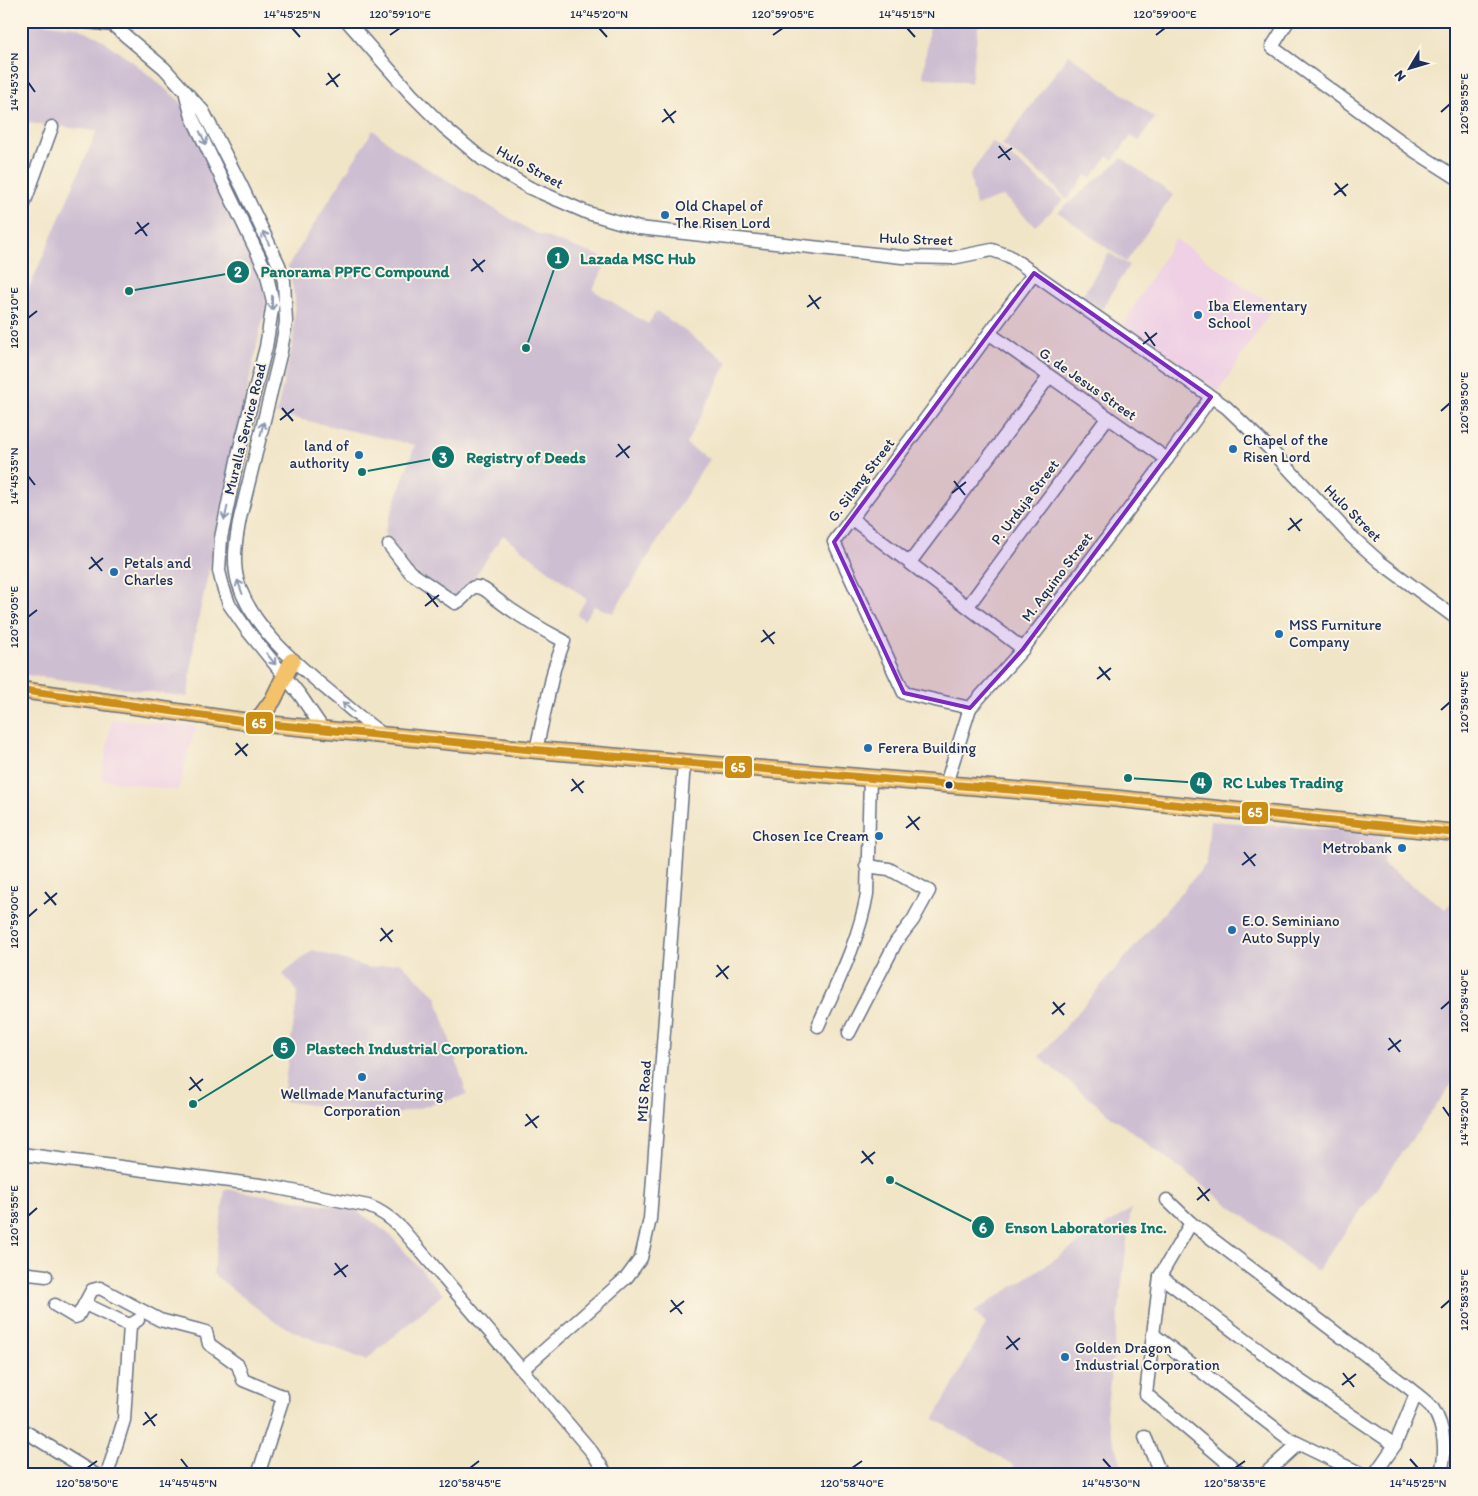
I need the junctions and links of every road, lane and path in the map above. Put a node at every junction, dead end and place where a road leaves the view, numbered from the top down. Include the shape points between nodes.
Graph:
1 (79, 21) edge
2 (347, 21) edge
3 (1288, 21) edge
4 (110, 23) edge
5 (185, 93) junction
6 (52, 127) dead end
7 (1457, 178) edge
8 (21, 212) edge
9 (1034, 273) junction
10 (990, 334) junction
11 (1049, 377) junction
12 (1211, 397) junction
13 (1108, 417) junction
14 (1167, 459) junction
15 (852, 519) junction
16 (389, 545) dead end
17 (911, 562) junction
18 (968, 606) junction
19 (1457, 619) edge
20 (1023, 649) junction
21 (292, 661) junction
22 (284, 676) junction
23 (21, 690) edge
24 (970, 708) junction
25 (256, 723) junction
26 (323, 729) junction
27 (387, 736) junction
28 (536, 750) junction
29 (684, 763) junction
30 (870, 777) junction
31 (946, 784) junction
32 (1457, 833) edge
33 (866, 866) junction
34 (818, 1026) dead end
35 (849, 1033) dead end
36 (21, 1154) edge
37 (1167, 1200) dead end
38 (1191, 1223) junction
39 (21, 1273) edge
40 (46, 1276) dead end
41 (1160, 1276) junction
42 (85, 1304) junction
43 (55, 1305) dead end
44 (148, 1314) junction
45 (130, 1325) junction
46 (1154, 1335) junction
47 (522, 1369) junction
48 (1416, 1394) junction
49 (21, 1429) edge
50 (1145, 1437) dead end
51 (1298, 1444) junction
52 (1395, 1445) junction
53 (96, 1475) edge
54 (107, 1475) edge
55 (258, 1475) edge
56 (607, 1475) edge
57 (1161, 1475) edge
58 (1242, 1475) edge
59 (1264, 1475) edge
60 (1364, 1475) edge
61 (1374, 1475) edge
62 (1440, 1475) edge

1 - 4 street
2 - 9 street, Hulo Street via 411,94 482,159 528,187 588,212 640,228 902,257 952,258 992,250 1009,256
3 - 7 street via 1272,48
4 - 5 street, Muralla Service Road via 164,68
21 -> 5 street, Muralla Service Road via 244,597 235,568 240,518 286,322 284,281 242,187 203,111
5 -> 22 street, Muralla Service Road via 192,116 271,287 271,320 221,538 219,570 229,604
6 - 8 street
9 - 10 street, G. Silang Street
9 - 12 street, Hulo Street
10 - 11 street, G. de Jesus Street
10 - 15 street, G. Silang Street
11 - 13 street, G. de Jesus Street
11 - 17 street
12 - 14 street, M. Aquino Street
12 - 19 street, Hulo Street via 1272,451 1352,537
13 - 14 street, G. de Jesus Street
13 - 18 street, P. Urduja Street
14 - 20 street, M. Aquino Street
15 - 17 street
15 - 24 street, G. Silang Street via 834,542 904,694
16 - 28 street via 410,572 455,603 462,601 477,586 527,622 564,641 554,668
17 - 18 street
18 - 20 street
20 - 24 street, M. Aquino Street
21 - 22 main road
27 -> 21 street, Muralla Service Road via 367,724
22 - 25 main road via 273,700
22 - 26 street, Muralla Service Road
23 - 25 main road
24 - 31 street, M. Aquino Street
25 - 26 main road
26 - 27 main road
27 - 28 main road
28 - 29 main road
29 - 30 main road
29 - 47 street, MIS Road via 647,1237 641,1258 627,1278
30 - 31 main road
30 - 33 street
31 - 32 main road
33 - 34 street via 865,906 850,956
33 - 35 street via 889,869 929,891 914,920 896,942
36 - 47 street via 268,1186 378,1210 401,1228
37 - 38 street
38 - 41 street
38 - 48 street
39 - 40 street
41 - 46 street
41 - 52 street via 1299,1380
42 - 43 street via 75,1317
42 - 44 street via 92,1290 100,1288
42 - 45 street
44 - 45 street
44 - 55 street via 206,1332 209,1344 238,1365 243,1380 282,1396
45 - 54 street via 124,1420
46 - 51 street
46 - 58 street via 1146,1394
47 - 56 street via 592,1452
48 - 52 street
48 - 62 street via 1433,1409 1444,1436 1444,1464
49 - 53 street
50 - 57 street
51 - 59 street
51 - 60 street
52 - 61 street

